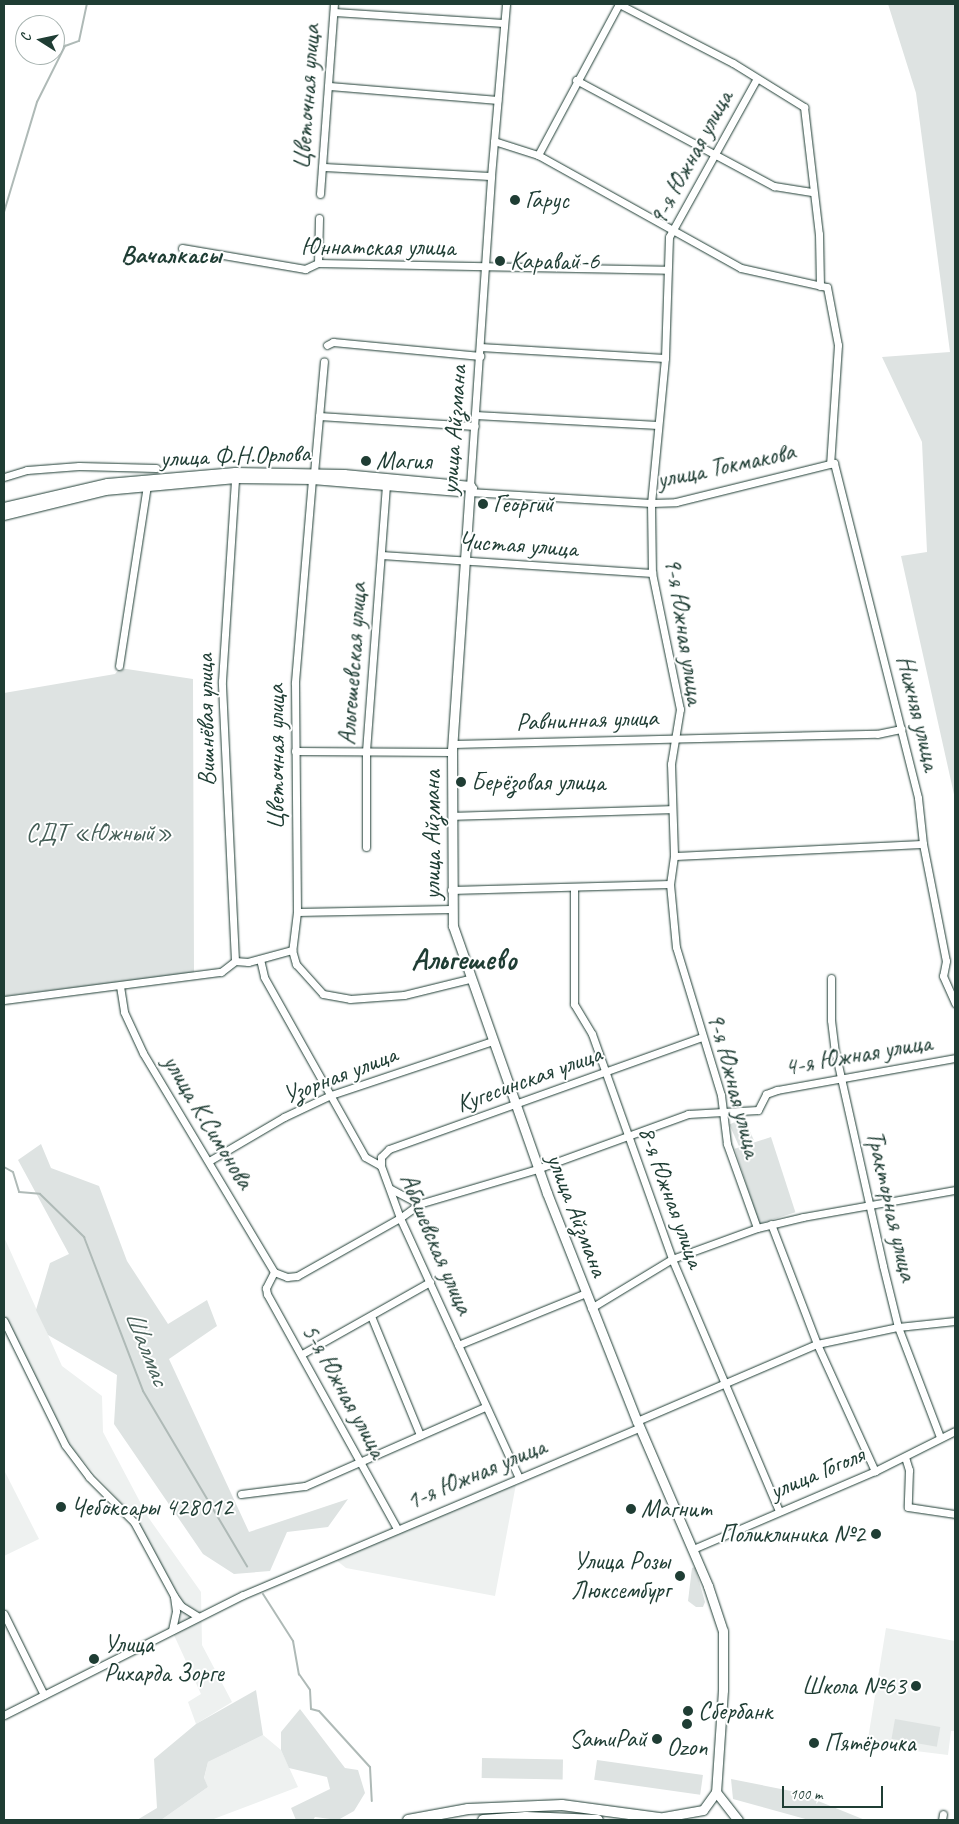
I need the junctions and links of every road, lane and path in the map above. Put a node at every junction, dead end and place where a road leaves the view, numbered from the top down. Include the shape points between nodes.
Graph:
1 (334, 4) edge
2 (506, 4) edge
3 (619, 4) edge
4 (334, 12) junction
5 (504, 23) junction
6 (576, 80) junction
7 (756, 80) junction
8 (330, 86) junction
9 (497, 100) junction
10 (494, 141) junction
11 (538, 155) junction
12 (715, 156) junction
13 (323, 167) junction
14 (491, 176) junction
15 (812, 192) junction
16 (320, 194) dead end
17 (319, 218) dead end
18 (673, 230) junction
19 (182, 248) dead end
20 (318, 263) junction
21 (486, 267) junction
22 (667, 270) junction
23 (823, 287) junction
24 (327, 344) dead end
25 (480, 347) junction
26 (480, 356) junction
27 (665, 358) junction
28 (324, 361) dead end
29 (476, 415) junction
30 (319, 416) junction
31 (658, 425) junction
32 (475, 426) junction
33 (832, 463) junction
34 (313, 476) junction
35 (4, 477) edge
36 (235, 478) junction
37 (153, 479) junction
38 (386, 484) junction
39 (472, 489) junction
40 (651, 503) junction
41 (4, 507) edge
42 (4, 515) edge
43 (381, 555) junction
44 (465, 562) junction
45 (652, 573) junction
46 (119, 666) dead end
47 (901, 729) junction
48 (674, 738) junction
49 (452, 748) junction
50 (295, 751) junction
51 (366, 751) junction
52 (672, 809) junction
53 (452, 816) junction
54 (922, 844) junction
55 (366, 847) dead end
56 (674, 856) junction
57 (670, 884) junction
58 (574, 887) junction
59 (451, 890) junction
60 (451, 909) junction
61 (297, 912) junction
62 (292, 950) junction
63 (260, 959) junction
64 (234, 962) junction
65 (831, 978) dead end
66 (469, 979) junction
67 (120, 986) junction
68 (4, 1000) edge
69 (955, 1003) edge
70 (701, 1037) junction
71 (492, 1041) junction
72 (955, 1058) edge
73 (605, 1073) junction
74 (842, 1079) junction
75 (331, 1095) junction
76 (515, 1106) junction
77 (723, 1112) junction
78 (628, 1137) junction
79 (209, 1161) junction
80 (381, 1166) junction
81 (538, 1169) junction
82 (391, 1189) junction
83 (955, 1190) edge
84 (419, 1204) junction
85 (869, 1205) junction
86 (400, 1218) junction
87 (771, 1224) junction
88 (757, 1228) junction
89 (672, 1259) junction
90 (274, 1272) junction
91 (430, 1282) junction
92 (586, 1293) junction
93 (591, 1308) junction
94 (372, 1316) junction
95 (4, 1321) edge
96 (955, 1321) edge
97 (898, 1328) junction
98 (818, 1344) junction
99 (458, 1345) junction
100 (302, 1354) junction
101 (724, 1383) junction
102 (485, 1407) junction
103 (639, 1424) junction
104 (955, 1431) edge
105 (420, 1435) junction
106 (940, 1437) junction
107 (905, 1457) junction
108 (360, 1461) junction
109 (875, 1471) junction
110 (518, 1476) junction
111 (241, 1494) dead end
112 (779, 1511) junction
113 (955, 1514) edge
114 (397, 1530) junction
115 (693, 1549) junction
116 (174, 1596) junction
117 (4, 1614) edge
118 (197, 1616) junction
119 (171, 1630) junction
120 (44, 1695) junction
121 (4, 1715) edge
122 (716, 1792) junction
123 (659, 1817) junction
124 (408, 1820) edge
125 (483, 1820) edge
126 (598, 1820) edge
127 (674, 1820) edge
128 (738, 1820) edge

1 - 4 street, Цветочная улица
2 - 5 street, улица Айзмана
3 - 6 street
3 - 7 street via 733,63
4 - 5 street
4 - 8 street, Цветочная улица
5 - 9 street, улица Айзмана
6 - 11 street
6 - 12 street
7 - 12 street, 9-я Южная улица
7 - 15 street, Нижняя улица via 804,106
8 - 9 street
8 - 13 street, Цветочная улица
9 - 10 street, улица Айзмана
10 - 11 street
10 - 14 street, улица Айзмана
11 - 18 street
12 - 15 street via 774,186
12 - 18 street, 9-я Южная улица
13 - 14 street
13 - 16 street, Цветочная улица
14 - 21 street, улица Айзмана
15 - 23 street, Нижняя улица
17 - 20 street
18 - 22 street, 9-я Южная улица via 668,246
18 - 23 street via 751,272
19 - 20 street, Юннатская улица via 297,269
20 - 21 street, Юннатская улица
21 - 22 street, Юннатская улица
21 - 25 street, улица Айзмана
22 - 27 street, 9-я Южная улица
23 - 33 street, Нижняя улица via 838,345
24 - 26 street
25 - 26 street, улица Айзмана
25 - 27 street
26 - 29 street, улица Айзмана
27 - 31 street, 9-я Южная улица
28 - 30 street, Цветочная улица
29 - 31 street
29 - 32 street, улица Айзмана
30 - 32 street
30 - 34 street, Цветочная улица
31 - 40 street, 9-я Южная улица
32 - 39 street, улица Айзмана
33 - 40 street, улица Токмакова via 676,502
33 - 47 street, Нижняя улица
34 - 36 street, улица Ф.Н.Орлова
34 - 37 street, улица Ф.Н.Орлова via 244,472
34 - 38 street, улица Ф.Н.Орлова
34 - 39 street, улица Ф.Н.Орлова
34 - 50 street, Цветочная улица via 294,683
35 - 37 street via 27,470 79,466
36 - 37 street, улица Ф.Н.Орлова
36 - 64 street, Вишнёвая улица via 222,681
37 - 41 street, улица Ф.Н.Орлова via 82,488
37 - 42 street, улица Ф.Н.Орлова
37 - 46 street
38 - 39 street, улица Ф.Н.Орлова
38 - 43 street, Альгешевская улица
39 - 40 street, улица Токмакова
39 - 44 street, улица Айзмана
40 - 45 street, 9-я Южная улица
43 - 44 street, Чистая улица
43 - 51 street, Альгешевская улица
44 - 45 street, Чистая улица
44 - 49 street, улица Айзмана
45 - 48 street, 9-я Южная улица via 679,702
47 - 48 street, Равнинная улица via 878,734
47 - 54 street, Нижняя улица via 918,798
48 - 49 street, Равнинная улица
48 - 52 street, 9-я Южная улица
49 - 51 street, Равнинная улица
49 - 53 street, улица Айзмана
50 - 51 street, Равнинная улица
50 - 61 street, Цветочная улица
51 - 55 street, Альгешевская улица
52 - 53 street
52 - 56 street, 9-я Южная улица
53 - 59 street, улица Айзмана
54 - 56 street
54 - 69 street, Нижняя улица via 946,961 943,976
56 - 57 street, 9-я Южная улица
57 - 58 street
57 - 70 street, 9-я Южная улица via 678,961
58 - 59 street
58 - 73 street, 8-я Южная улица via 574,1004 592,1034
59 - 60 street, улица Айзмана
60 - 61 street
60 - 66 street, улица Айзмана
61 - 62 street, Цветочная улица
62 - 63 street
62 - 66 street via 296,964 322,994 350,999 404,995
63 - 64 street
63 - 75 street, Абашевская улица via 264,977
64 - 67 street via 221,972
65 - 74 street, Тракторная улица via 830,1020
66 - 71 street, улица Айзмана
67 - 68 street
67 - 79 street, улица К.Симонова via 129,1025
70 - 73 street, Кугесинская улица
70 - 77 street, 9-я Южная улица via 721,1095
71 - 75 street, Узорная улица
71 - 76 street, улица Айзмана
72 - 74 street, 4-я Южная улица
73 - 76 street, Кугесинская улица
73 - 78 street, 8-я Южная улица
74 - 77 street, 4-я Южная улица via 770,1092 758,1110
74 - 85 street, Тракторная улица
75 - 79 street, Узорная улица via 284,1117
75 - 80 street, Абашевская улица via 365,1157
76 - 80 street, Кугесинская улица via 389,1149 381,1157
76 - 81 street, улица Айзмана
77 - 78 street, 4-я Южная улица via 688,1114
77 - 88 street, 9-я Южная улица via 727,1144
78 - 81 street, 4-я Южная улица
78 - 89 street, 8-я Южная улица
79 - 90 street, улица К.Симонова
80 - 82 street, Абашевская улица
81 - 84 street, 4-я Южная улица
81 - 92 street, улица Айзмана
82 - 84 street
82 - 86 street, Абашевская улица
83 - 85 street
84 - 86 street, 4-я Южная улица
85 - 87 street
85 - 97 street, Тракторная улица
86 - 90 street, 4-я Южная улица via 297,1276 286,1277
86 - 91 street, Абашевская улица
87 - 88 street
87 - 98 street
88 - 89 street
89 - 93 street
89 - 101 street, 8-я Южная улица
90 - 100 street, 5-я Южная улица via 266,1288 267,1294
91 - 94 street
91 - 99 street, Абашевская улица
92 - 93 street, улица Айзмана
92 - 99 street
93 - 103 street, улица Айзмана
94 - 100 street
94 - 105 street
95 - 116 street via 64,1445 89,1477 134,1522
96 - 97 street, 1-я Южная улица
97 - 98 street, 1-я Южная улица
97 - 106 street, Тракторная улица
98 - 101 street, 1-я Южная улица
98 - 109 street
99 - 102 street, Абашевская улица
100 - 108 street, 5-я Южная улица
101 - 103 street, 1-я Южная улица
101 - 112 street, 8-я Южная улица
102 - 105 street
102 - 110 street, Абашевская улица
103 - 110 street, 1-я Южная улица
103 - 115 street, улица Айзмана
104 - 106 street, улица Гоголя
105 - 108 street
106 - 107 street, улица Гоголя
107 - 109 street, улица Гоголя
107 - 113 street via 909,1470 908,1507
108 - 111 street via 305,1486
108 - 114 street, 5-я Южная улица
109 - 112 street, улица Гоголя
110 - 114 street, 1-я Южная улица
112 - 115 street, улица Гоголя
114 - 118 street, 1-я Южная улица
115 - 122 street, улица Айзмана via 721,1618 723,1690
116 - 118 street via 181,1606
116 - 119 street via 176,1611
117 - 120 street
118 - 119 street, 1-я Южная улица
119 - 120 street
120 - 121 street
122 - 123 street via 703,1810
122 - 128 street
123 - 124 main road via 562,1805 468,1809
123 - 127 main road
125 - 126 main road via 526,1817

